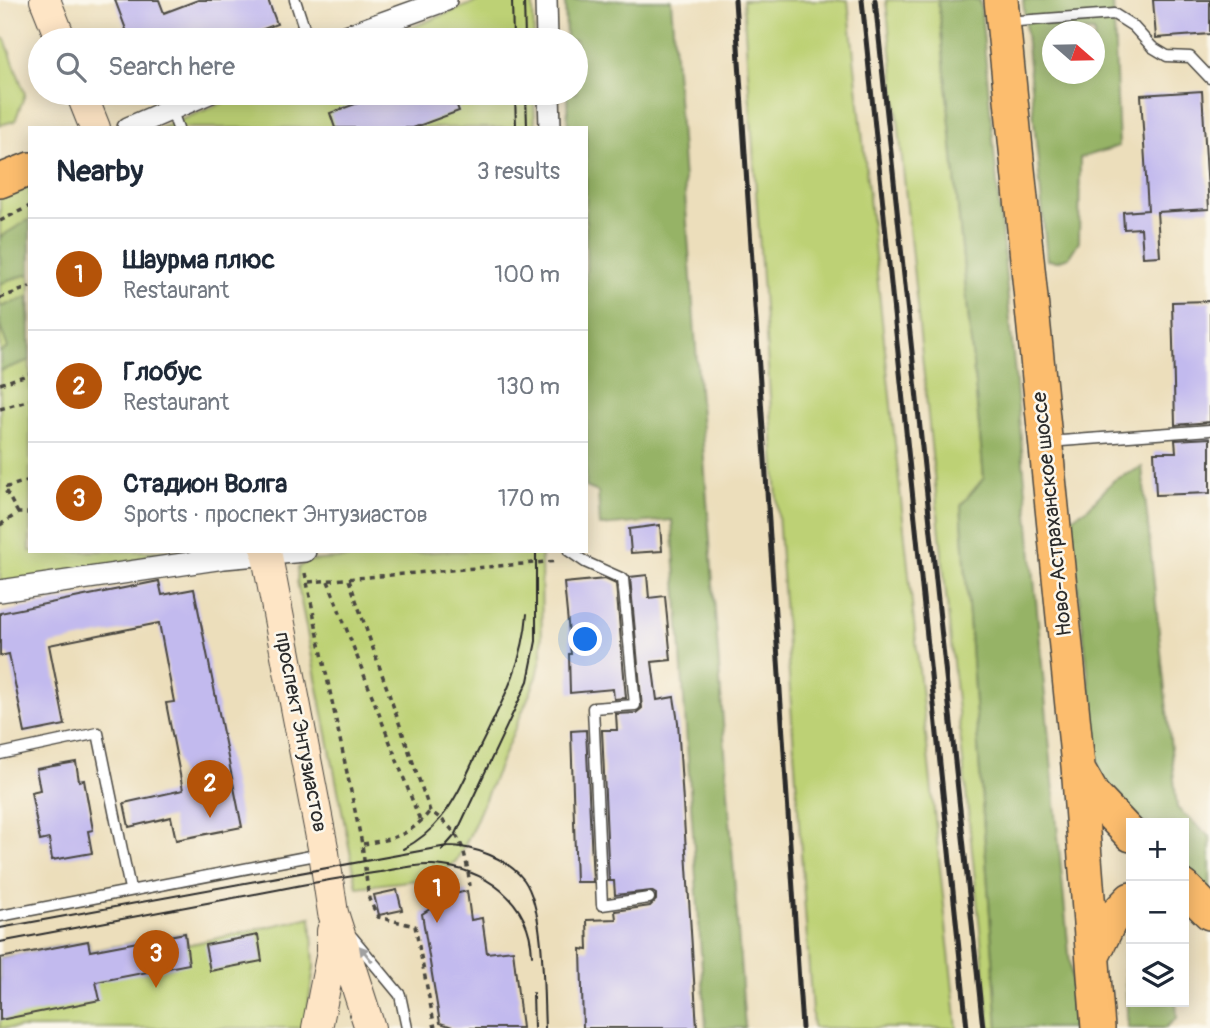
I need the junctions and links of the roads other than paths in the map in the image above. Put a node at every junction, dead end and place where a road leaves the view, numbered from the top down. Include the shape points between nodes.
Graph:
1 (45, 0) edge
2 (295, 0) edge
3 (446, 0) edge
4 (546, 0) edge
5 (1002, 11) edge
6 (56, 28) edge
7 (304, 28) edge
8 (368, 28) edge
9 (547, 28) edge
10 (1210, 78) edge
11 (86, 105) edge
12 (193, 105) edge
13 (549, 105) edge
14 (175, 118) edge
15 (94, 126) edge
16 (137, 126) edge
17 (550, 126) edge
18 (28, 170) edge
19 (0, 181) edge
20 (1210, 430) edge
21 (1045, 442) junction
22 (571, 553) edge
23 (267, 554) edge
24 (0, 591) edge
25 (0, 754) edge
26 (1078, 766) junction
27 (1126, 830) edge
28 (324, 853) junction
29 (130, 889) junction
30 (649, 898) dead end
31 (1126, 904) edge
32 (332, 913) junction
33 (0, 916) edge
34 (1093, 956) junction
35 (317, 1028) edge
36 (370, 1028) edge
37 (407, 1028) edge
38 (1098, 1028) edge

1 - 6 main road
2 - 7 lane
3 - 8 street
4 - 9 street
5 - 10 lane via 1114,14 1167,56 1191,57
5 - 21 main road, Ново-Астраханское шоссе
11 - 15 main road
12 - 14 street
13 - 17 street
14 - 16 street
18 - 19 main road
20 - 21 lane
21 - 26 main road, Ново-Астраханское шоссе
22 - 30 lane via 623,579 635,705 593,708 602,905
23 - 24 street
23 - 28 main road, проспект Энтузиастов
25 - 29 lane via 98,733
26 - 27 main road via 1093,795
26 - 34 main road, Ново-Астраханское шоссе
28 - 29 lane
28 - 32 main road, проспект Энтузиастов
29 - 33 lane
31 - 34 main road via 1110,921
32 - 35 main road, проспект Энтузиастов via 332,953
32 - 36 main road, проспект Энтузиастов
37 -> 32 lane via 400,995
34 - 38 main road, Ново-Астраханское шоссе

